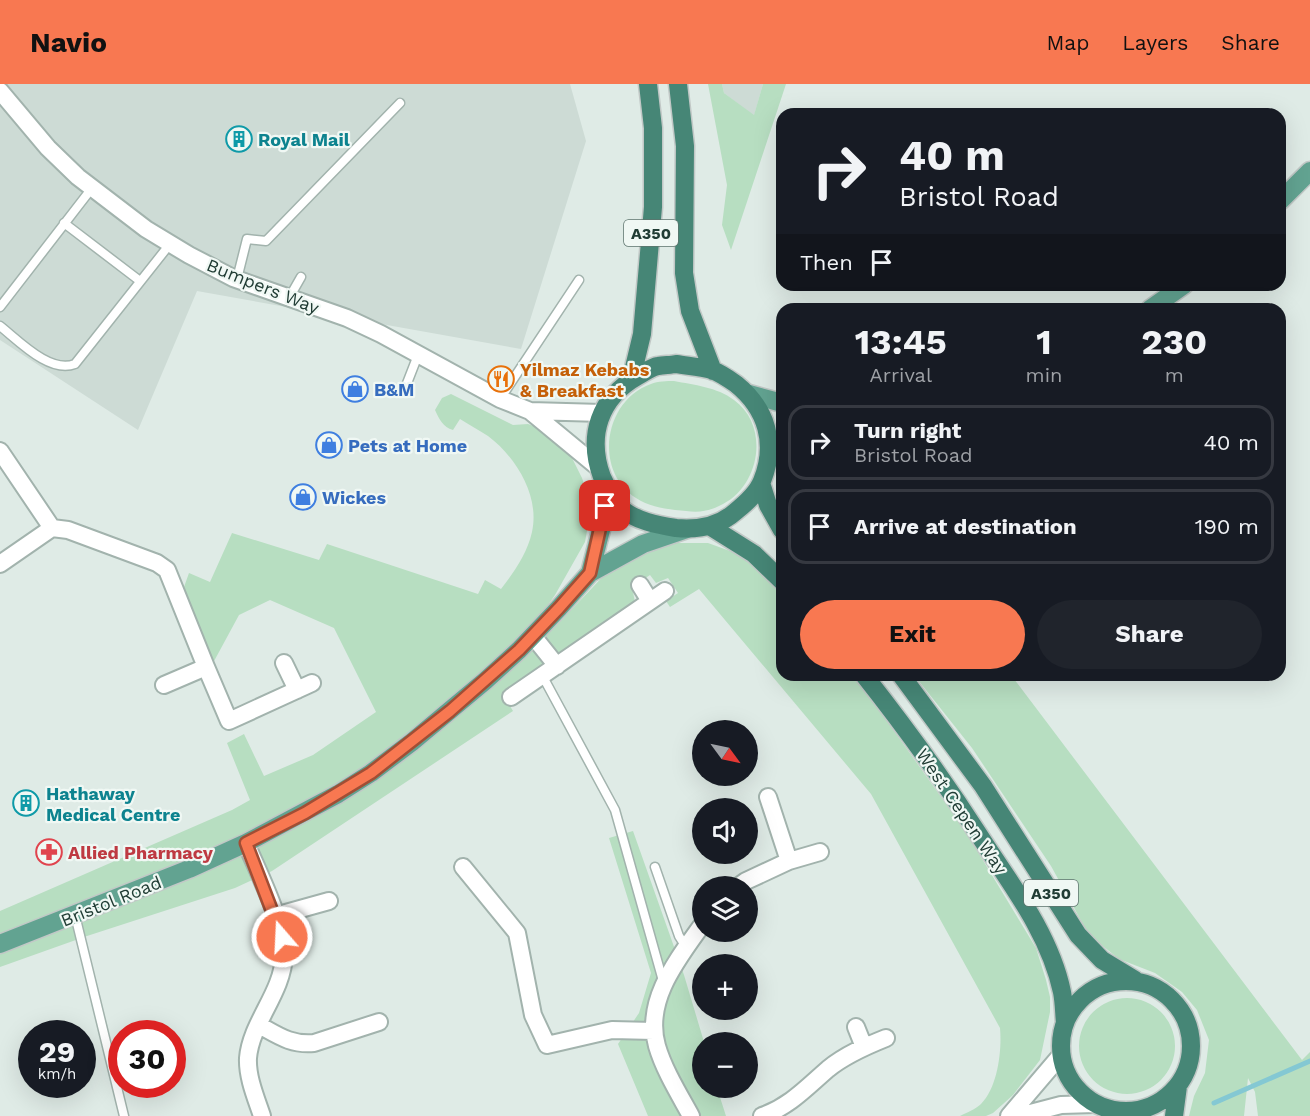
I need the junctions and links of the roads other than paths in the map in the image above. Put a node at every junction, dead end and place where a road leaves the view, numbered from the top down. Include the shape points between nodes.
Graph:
1 (648, 84) edge
2 (678, 84) edge
3 (0, 91) edge
4 (400, 103) dead end
5 (1310, 171) edge
6 (92, 188) junction
7 (1286, 195) edge
8 (64, 224) junction
9 (170, 244) junction
10 (301, 277) dead end
11 (237, 279) junction
12 (579, 280) dead end
13 (140, 281) junction
14 (1176, 291) edge
15 (289, 298) junction
16 (1158, 303) edge
17 (0, 307) edge
18 (0, 327) edge
19 (418, 355) junction
20 (713, 371) junction
21 (631, 380) junction
22 (404, 391) dead end
23 (749, 394) junction
24 (500, 399) junction
25 (776, 401) edge
26 (530, 411) junction
27 (602, 413) junction
28 (776, 448) edge
29 (0, 451) edge
30 (768, 460) junction
31 (599, 468) junction
32 (761, 483) junction
33 (607, 489) junction
34 (776, 519) edge
35 (711, 527) junction
36 (52, 528) junction
37 (687, 529) junction
38 (0, 564) edge
39 (590, 573) junction
40 (776, 575) edge
41 (640, 585) dead end
42 (665, 591) dead end
43 (650, 601) junction
44 (533, 636) junction
45 (284, 663) dead end
46 (557, 666) junction
47 (206, 667) junction
48 (542, 675) junction
49 (869, 681) edge
50 (905, 681) edge
51 (164, 685) dead end
52 (511, 697) dead end
53 (768, 797) dead end
54 (246, 843) junction
55 (820, 852) dead end
56 (789, 861) junction
57 (463, 867) dead end
58 (655, 867) dead end
59 (757, 876) edge
60 (329, 902) dead end
61 (75, 915) junction
62 (275, 916) junction
63 (692, 939) edge
64 (0, 945) edge
65 (686, 947) junction
66 (1138, 982) junction
67 (664, 984) junction
68 (380, 1022) dead end
69 (1065, 1023) junction
70 (259, 1025) junction
71 (856, 1027) dead end
72 (654, 1031) junction
73 (886, 1038) dead end
74 (864, 1047) junction
75 (1061, 1055) junction
76 (1178, 1086) junction
77 (1095, 1104) junction
78 (1117, 1113) edge
79 (124, 1116) edge
80 (262, 1116) edge
81 (691, 1116) edge
82 (762, 1116) edge
83 (1010, 1116) edge
84 (1019, 1116) edge
85 (1174, 1116) edge

1 - 21 highway, A350 via 653,128 653,207 642,334
2 - 20 highway, A350 via 685,146 684,273 690,311
3 - 6 street, Bumpers Way via 48,148
4 - 11 lane via 266,241 247,239
5 - 7 main road
6 - 8 lane
6 - 9 street, Bumpers Way
8 - 13 lane
8 - 17 lane
9 - 11 street, Bumpers Way
9 - 13 lane
10 - 15 lane
11 - 15 street, Bumpers Way
12 - 24 lane
13 - 18 lane via 83,355 68,367 47,362
14 - 16 main road
15 - 19 street, Bumpers Way via 347,318
19 - 22 lane
19 - 24 street, Bumpers Way
20 - 21 highway via 676,364 656,366
20 - 23 highway
21 - 27 highway via 614,394
23 - 25 main road
23 - 30 highway via 766,426
24 - 26 street, Bumpers Way
26 - 27 street, Bumpers Way
26 - 31 street, Bumpers Way
27 - 31 highway via 596,431
28 - 30 main road
29 - 36 street
30 - 32 highway
31 - 33 highway
32 - 34 highway
32 - 35 highway via 732,516
33 - 37 highway via 622,508 639,518
33 - 39 main road, Bristol Road
35 - 37 highway
35 - 40 highway via 754,554
36 - 38 street
36 - 47 street via 157,563 167,570
37 - 39 main road, Bristol Road via 643,544
39 - 44 main road, Bristol Road
41 - 43 street
42 - 43 street
43 - 46 street
44 - 46 street
44 - 54 main road, Bristol Road via 450,711 371,773
45 - 47 street via 305,686 229,721
46 - 48 street
47 - 51 street
48 - 52 street
48 - 67 lane via 615,810
49 - 69 highway, West Cepen Way / A350 via 942,778 1022,901 1053,961
50 - 66 highway, West Cepen Way / A350 via 983,786 1078,935 1102,960
53 - 56 street
54 - 61 main road, Bristol Road
54 - 62 street
55 - 56 street
56 - 59 street
57 - 72 street via 517,933 533,1015 547,1045 612,1030
58 - 65 lane
60 - 62 street
61 - 64 main road, Bristol Road
61 - 79 lane
62 - 70 street via 285,953 284,965
63 - 65 street
65 - 67 street
66 - 69 highway via 1103,985 1074,1007
66 - 76 highway via 1171,999 1190,1031 1187,1069
67 - 72 street via 655,1008
68 - 70 street via 304,1044 288,1041
69 - 75 highway
70 - 80 street via 248,1058
71 - 74 street
72 - 81 street via 664,1065
73 - 74 street
74 - 82 street via 828,1069 785,1106
75 - 77 highway via 1072,1084
75 - 83 street
76 - 78 highway via 1164,1100 1146,1109
76 - 85 highway
77 - 78 highway
77 - 84 street via 1061,1104

